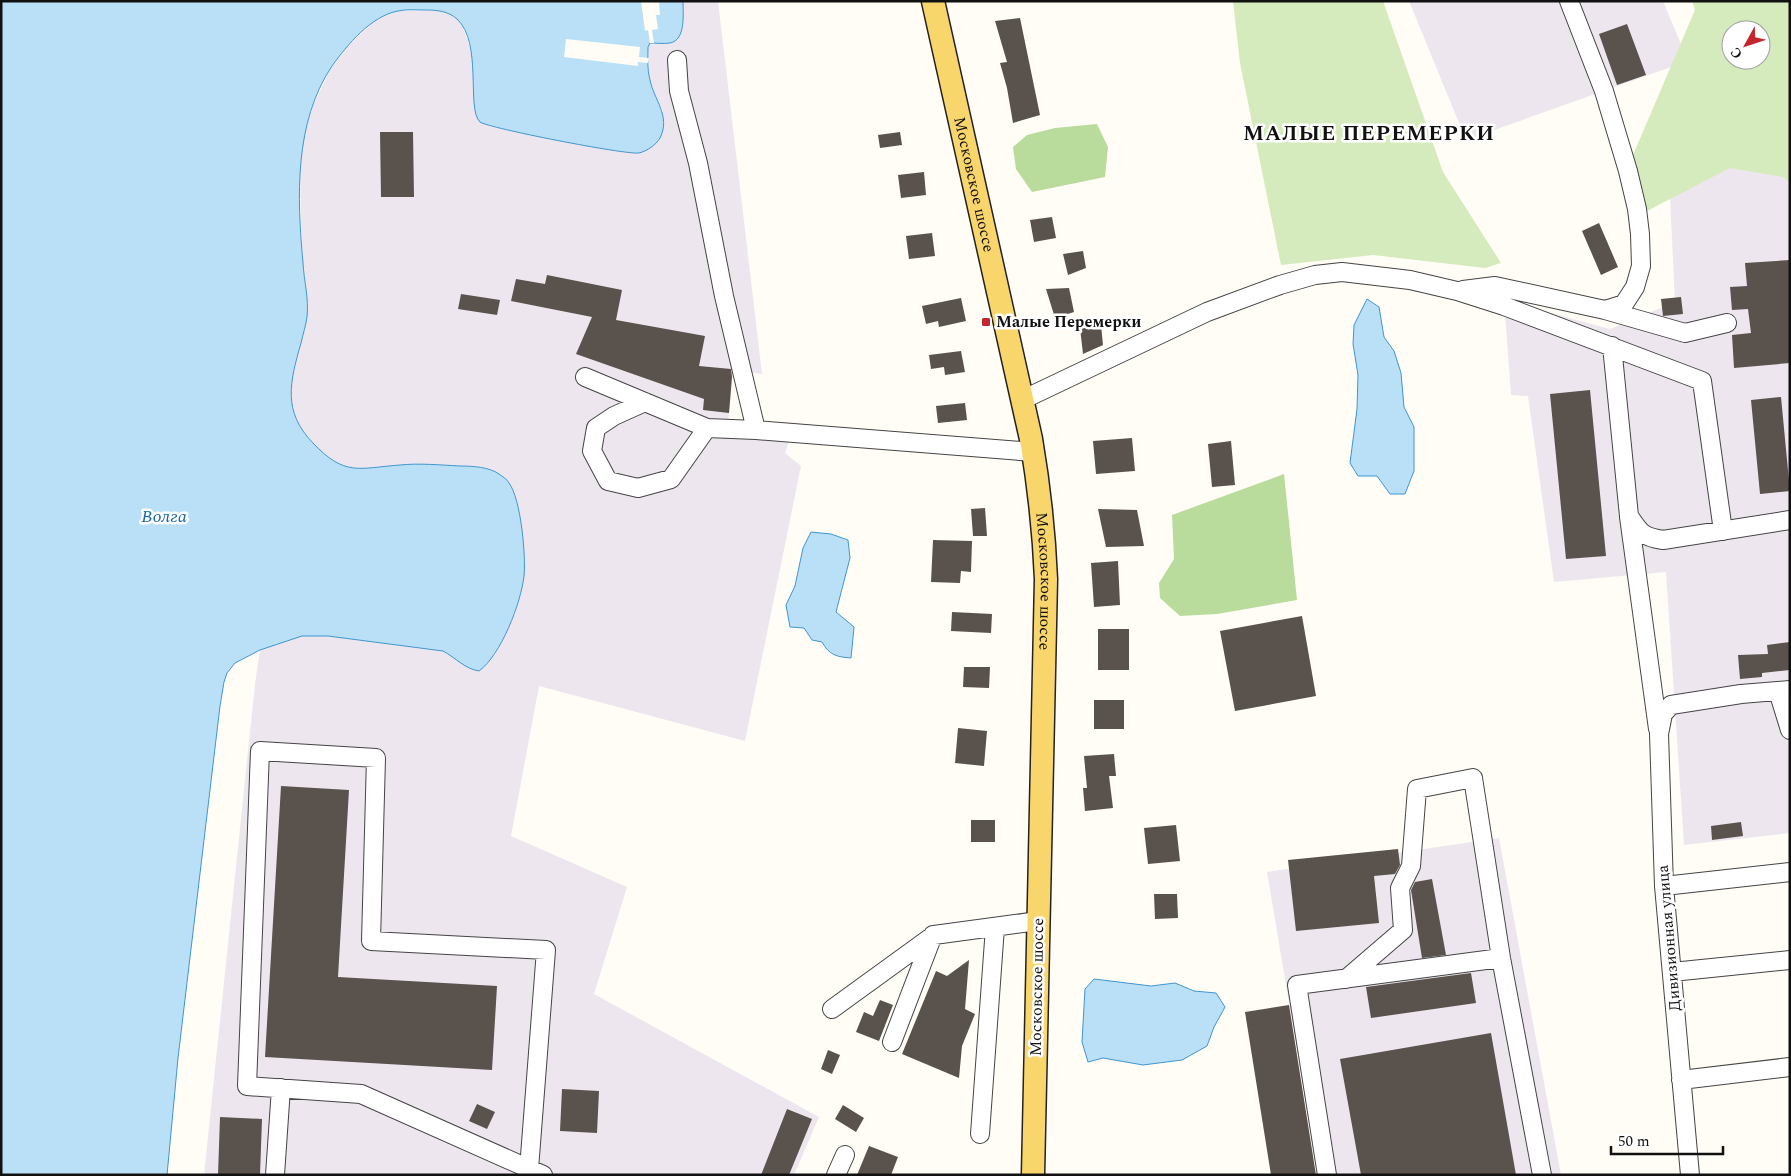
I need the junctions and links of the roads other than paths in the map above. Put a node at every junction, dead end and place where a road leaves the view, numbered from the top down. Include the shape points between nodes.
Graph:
1 (934, 1) edge
2 (1569, 1) edge
3 (677, 60) dead end
4 (1457, 291) junction
5 (1605, 310) junction
6 (1727, 323) dead end
7 (1612, 346) junction
8 (585, 377) dead end
9 (1022, 400) junction
10 (645, 402) junction
11 (707, 428) junction
12 (756, 430) junction
13 (1033, 452) junction
14 (1629, 516) junction
15 (1790, 520) edge
16 (1723, 531) junction
17 (1784, 691) edge
18 (1790, 730) edge
19 (1659, 734) junction
20 (1790, 872) edge
21 (1664, 886) junction
22 (1038, 921) junction
23 (994, 927) junction
24 (934, 935) junction
25 (1501, 958) junction
26 (1790, 960) edge
27 (1672, 972) junction
28 (1346, 979) junction
29 (832, 1009) dead end
30 (892, 1042) dead end
31 (1790, 1067) edge
32 (1681, 1080) junction
33 (281, 1088) junction
34 (980, 1134) dead end
35 (845, 1155) dead end
36 (525, 1170) edge
37 (275, 1175) edge
38 (836, 1175) edge
39 (1033, 1175) edge
40 (1327, 1175) edge
41 (1542, 1175) edge
42 (1690, 1175) edge

1 - 9 main road, Московское шоссе
2 - 5 street via 1607,100 1628,170 1640,234 1641,266 1635,286 1624,304
3 - 12 street via 679,91 698,163 724,296
4 - 5 street via 1495,286
4 - 7 street
4 - 9 street via 1400,279 1342,272 1315,275 1280,284 1207,312
5 - 6 street via 1685,333
7 - 14 street
7 - 16 street via 1702,381
8 - 10 street
9 - 13 main road, Московское шоссе
10 - 11 street
10 - 11 street via 596,428 592,451 608,481 638,488 671,478
11 - 12 street
12 - 13 street
13 - 22 main road, Московское шоссе via 1046,579
14 - 16 street via 1648,538 1663,540
14 - 19 street
15 - 16 street
17 - 18 street
17 - 19 street, Дивизионная улица via 1671,705 1662,714
19 - 21 street, Дивизионная улица
20 - 21 street
21 - 27 street, Дивизионная улица
22 - 23 street
22 - 39 main road, Московское шоссе
23 - 24 street
23 - 34 street
24 - 29 street
24 - 30 street
25 - 28 street
25 - 28 street via 1474,778 1417,789 1411,866 1400,888 1403,930
25 - 41 street
26 - 27 street
27 - 32 street, Дивизионная улица
28 - 40 street via 1297,985
31 - 32 street
32 - 42 street, Дивизионная улица
33 - 36 street via 361,1094
33 - 36 street via 247,1086 260,751 376,758 371,941 546,950
33 - 37 street
35 - 38 street

